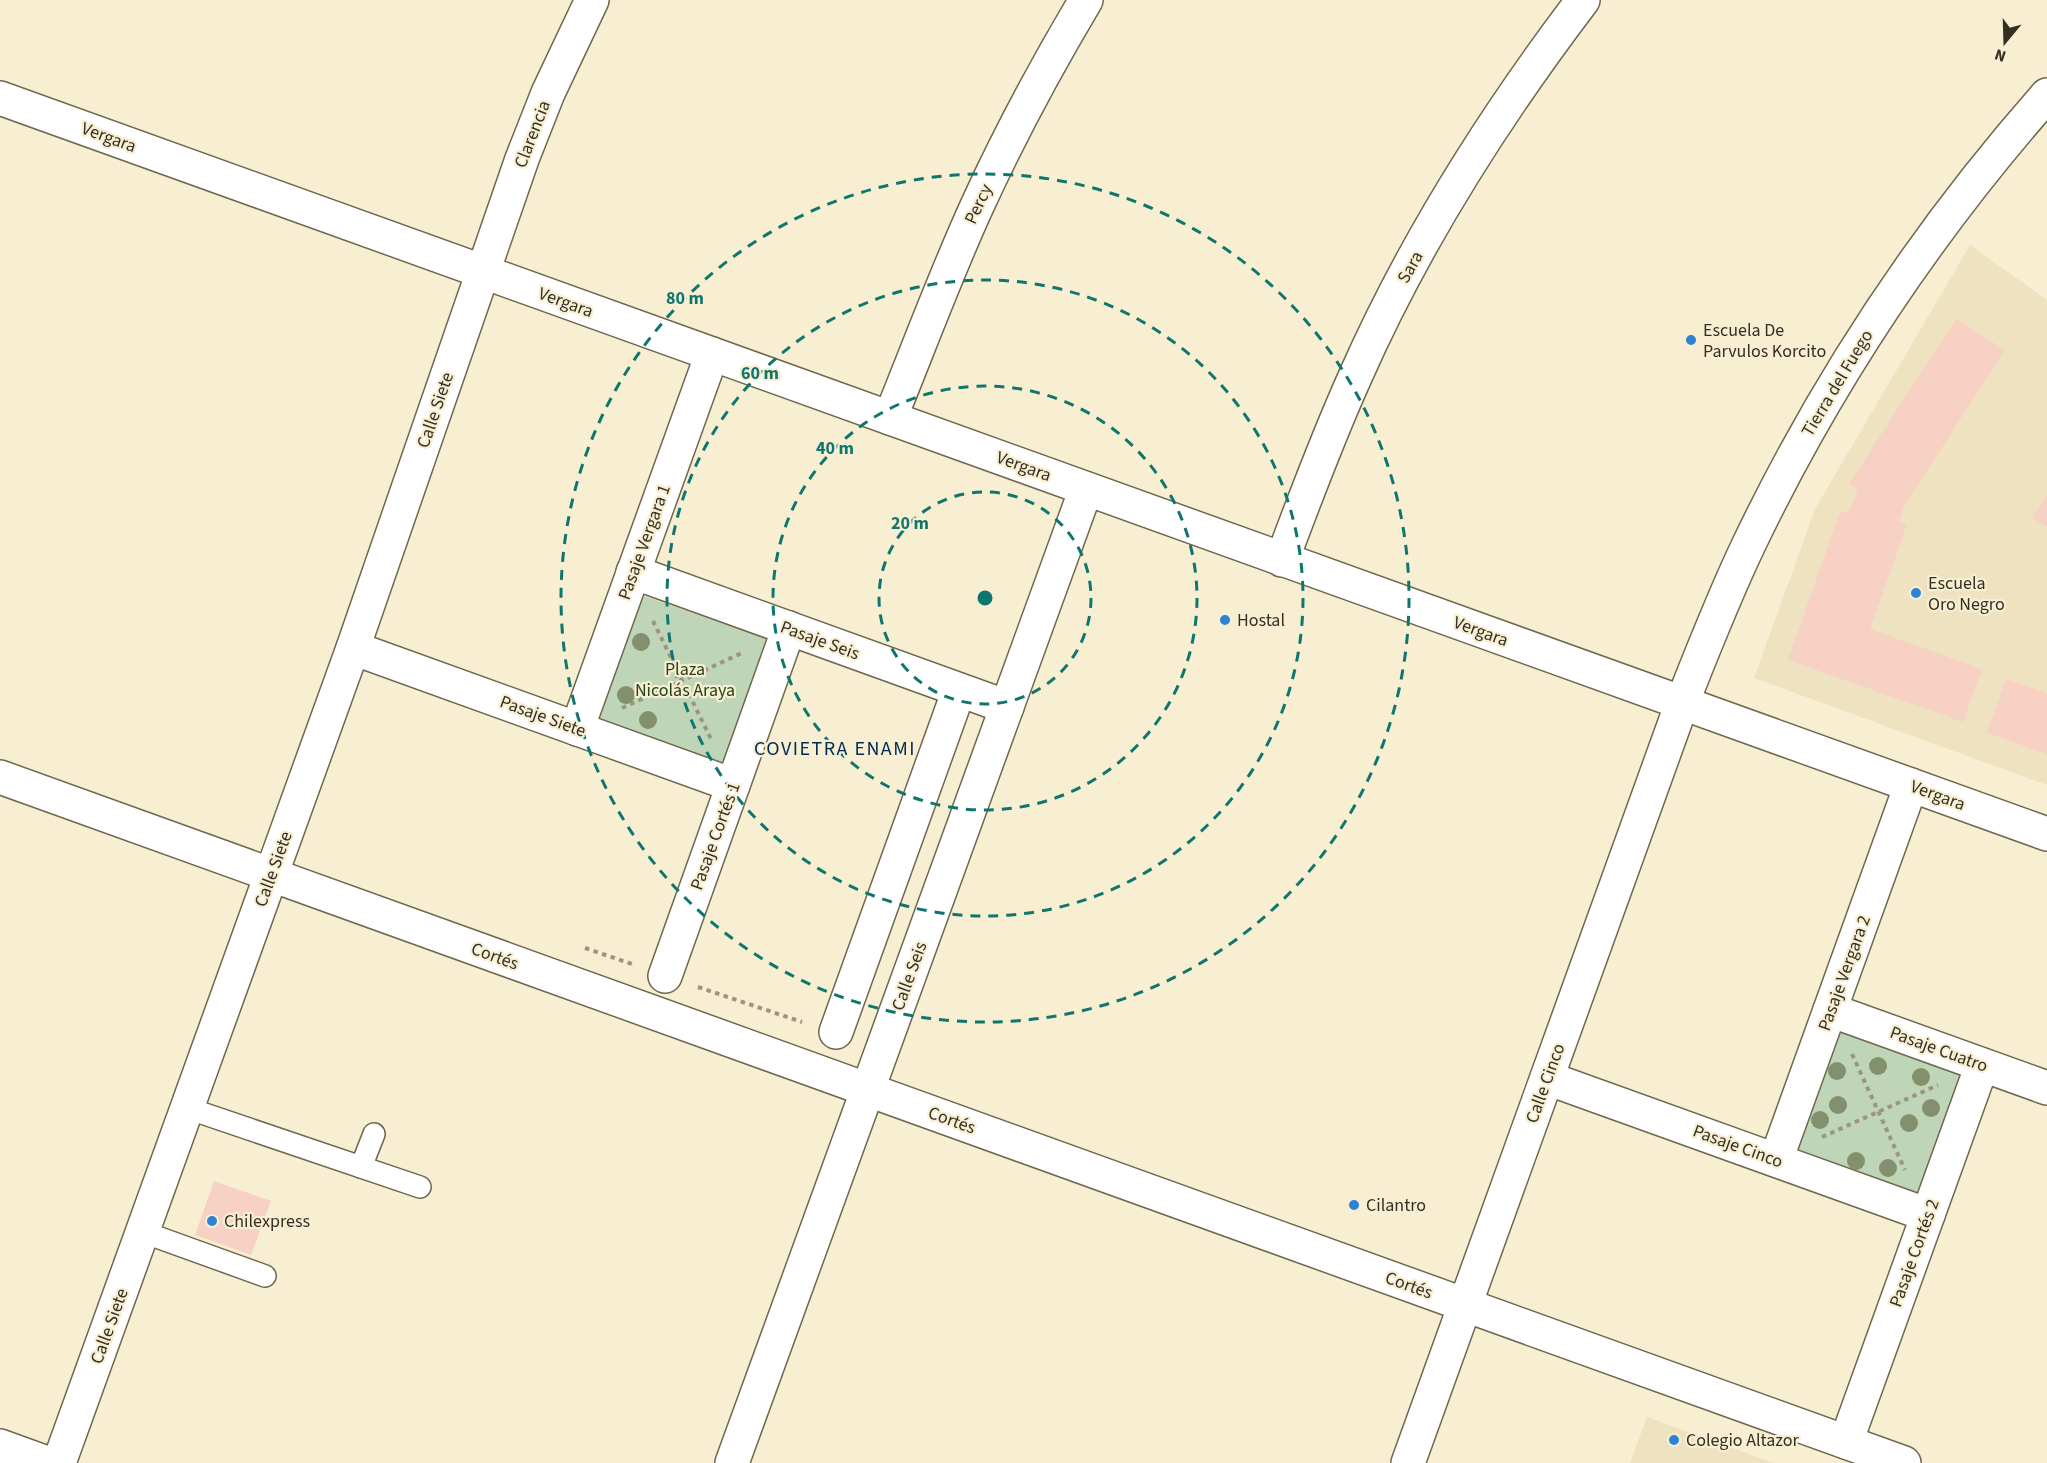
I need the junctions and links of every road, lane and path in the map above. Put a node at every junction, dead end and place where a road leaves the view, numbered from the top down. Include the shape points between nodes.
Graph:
1 (592, 0) edge
2 (1086, 0) edge
3 (1583, 0) edge
4 (2047, 95) edge
5 (0, 98) edge
6 (483, 273) junction
7 (712, 354) junction
8 (890, 418) junction
9 (1086, 489) junction
10 (1282, 560) junction
11 (633, 572) junction
12 (789, 628) junction
13 (353, 648) junction
14 (682, 680) junction
15 (959, 690) junction
16 (1682, 704) junction
17 (1007, 707) junction
18 (577, 729) junction
19 (0, 777) edge
20 (733, 785) junction
21 (1911, 786) junction
22 (2047, 834) edge
23 (271, 875) junction
24 (665, 976) dead end
25 (1830, 1010) junction
26 (836, 1032) dead end
27 (1982, 1065) junction
28 (1547, 1078) junction
29 (2047, 1088) edge
30 (868, 1090) junction
31 (187, 1108) junction
32 (1877, 1112) junction
33 (374, 1134) dead end
34 (1776, 1160) junction
35 (361, 1167) junction
36 (420, 1187) dead end
37 (1928, 1215) junction
38 (143, 1232) junction
39 (265, 1276) dead end
40 (1465, 1305) junction
41 (1846, 1442) junction
42 (0, 1446) edge
43 (47, 1463) edge
44 (59, 1463) edge
45 (732, 1463) edge
46 (1408, 1463) edge
47 (1904, 1463) edge

1 - 6 street, Clarencia via 526,148
2 - 8 street, Percy via 1018,121 977,206
3 - 10 street, Sara via 1495,124 1398,289 1326,444
4 - 16 street, Tierra del Fuego via 1921,252 1829,394 1749,544
5 - 6 street, Vergara
6 - 7 street, Vergara
6 - 13 street, Calle Siete
7 - 8 street, Vergara
7 - 11 street, Pasaje Vergara 1
8 - 9 street, Vergara
9 - 10 street, Vergara
9 - 17 street, Calle Seis
10 - 16 street, Vergara
11 - 12 street, Pasaje Seis
11 - 14 path
11 - 18 street, Pasaje Vergara 1
12 - 14 path
12 - 15 street, Pasaje Seis
12 - 20 street, Pasaje Cortés 1
13 - 18 street, Pasaje Siete
13 - 23 street, Calle Siete
14 - 18 path
14 - 20 path
15 - 17 street, Pasaje Seis
15 - 26 street
16 - 21 street, Vergara
16 - 28 street, Calle Cinco
17 - 30 street, Calle Seis
18 - 20 street, Pasaje Siete
19 - 23 street, Cortés
20 - 24 street, Pasaje Cortés 1
21 - 22 street, Vergara
21 - 25 street, Pasaje Vergara 2
23 - 30 street, Cortés
23 - 31 street, Calle Siete
25 - 27 street, Pasaje Cuatro
25 - 32 path
25 - 34 street, Pasaje Vergara 2
27 - 29 street, Pasaje Cuatro
27 - 32 path
27 - 37 street, Pasaje Cortés 2
28 - 34 street, Pasaje Cinco
28 - 40 street, Calle Cinco
30 - 40 street, Cortés
30 - 45 street, Calle Seis
31 - 35 lane
31 - 38 street, Calle Siete
32 - 34 path
32 - 37 path
33 - 35 lane
34 - 37 street, Pasaje Cinco
35 - 36 lane
37 - 41 street, Pasaje Cortés 2
38 - 39 lane
38 - 44 street, Calle Siete
40 - 41 street, Cortés
40 - 46 street, Calle Cinco
41 - 47 street, Cortés
42 - 43 street

